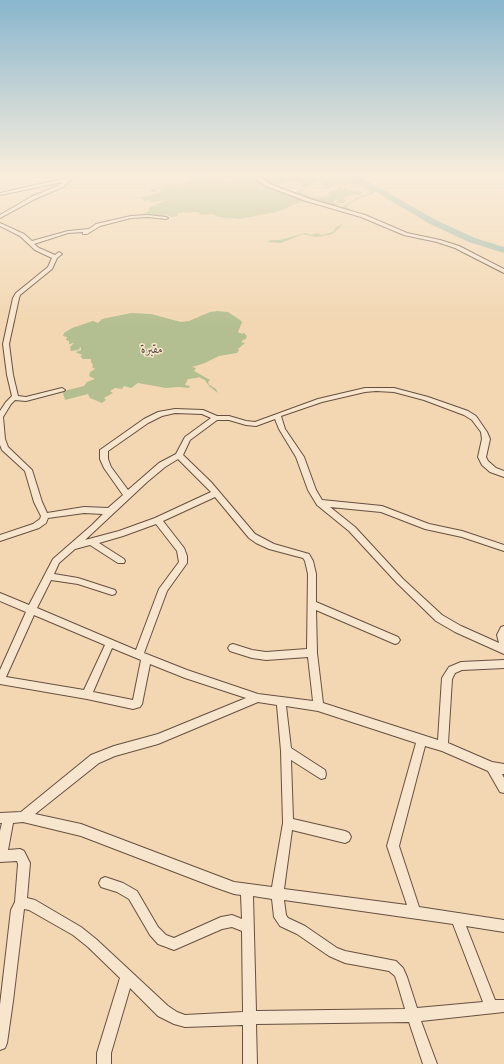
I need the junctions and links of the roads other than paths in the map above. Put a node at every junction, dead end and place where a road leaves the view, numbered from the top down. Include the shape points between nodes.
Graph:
1 (0, 224) edge
2 (104, 224) edge
3 (381, 224) edge
4 (31, 243) junction
5 (504, 271) edge
6 (62, 390) dead end
7 (14, 398) junction
8 (277, 415) junction
9 (0, 417) edge
10 (216, 418) junction
11 (179, 456) junction
12 (504, 474) edge
13 (216, 494) junction
14 (127, 496) junction
15 (320, 503) junction
16 (110, 511) junction
17 (45, 516) junction
18 (158, 520) junction
19 (0, 538) edge
20 (91, 542) junction
21 (72, 547) junction
22 (504, 548) edge
23 (122, 560) dead end
24 (48, 576) junction
25 (112, 592) dead end
26 (0, 597) edge
27 (311, 604) junction
28 (31, 611) junction
29 (504, 630) edge
30 (395, 640) dead end
31 (110, 643) junction
32 (504, 645) edge
33 (233, 648) dead end
34 (504, 650) edge
35 (312, 653) junction
36 (143, 656) junction
37 (504, 664) edge
38 (0, 680) edge
39 (87, 695) junction
40 (258, 698) junction
41 (281, 701) junction
42 (318, 706) junction
43 (422, 740) junction
44 (443, 746) junction
45 (286, 751) junction
46 (492, 767) junction
47 (504, 769) edge
48 (321, 774) dead end
49 (504, 788) edge
50 (23, 817) junction
51 (4, 818) edge
52 (288, 822) junction
53 (345, 837) dead end
54 (1, 856) edge
55 (105, 883) dead end
56 (247, 889) junction
57 (277, 894) junction
58 (20, 903) junction
59 (415, 912) junction
60 (457, 918) junction
61 (504, 926) edge
62 (248, 927) junction
63 (127, 976) junction
64 (3, 1000) edge
65 (498, 1006) edge
66 (413, 1015) junction
67 (249, 1018) junction
68 (0, 1043) edge
69 (104, 1064) edge
70 (250, 1064) edge
71 (430, 1064) edge

1 - 4 street
2 - 4 street via 86,231 68,232
3 - 5 street via 406,234 457,247
4 - 7 street via 37,249 57,255 50,268 16,298 6,344 10,375 16,393
6 - 7 street via 26,399
7 - 9 street
8 - 10 street via 256,424
8 - 12 street via 320,400 365,390 394,390 418,395 474,418 486,439 482,457 485,463 493,470
8 - 15 street via 282,429 300,457 312,490
9 - 17 street via 1,439 5,448 28,470
10 - 11 street via 187,438
10 - 14 street via 203,412 175,411 160,414 104,450 108,468
11 - 13 street
11 - 14 street via 162,466
13 - 18 street
13 - 27 street via 243,527 259,541 306,556 312,574
14 - 16 street
15 - 22 street via 382,509 428,527 462,534
15 - 34 street via 352,529 400,581 439,618
16 - 17 street via 84,510
16 - 21 street
17 - 19 street via 36,526
18 - 20 street
18 - 36 street via 184,556 183,563 163,589
20 - 21 street
20 - 23 street
21 - 24 street via 56,561
24 - 25 street via 78,581
24 - 28 street
26 - 28 street
27 - 30 street
27 - 35 street
28 - 31 street
28 - 38 street
29 - 32 street
31 - 36 street
31 - 39 street
33 - 35 street via 266,656
35 - 42 street
36 - 39 street via 137,704
36 - 40 street via 185,674
37 - 44 street via 461,666 452,670 447,678
38 - 39 street
40 - 41 street
40 - 50 street via 158,739 95,759
41 - 42 street
41 - 45 street
42 - 43 street
43 - 44 street
43 - 59 street via 393,846
44 - 46 street
45 - 48 street
45 - 52 street
46 - 47 street
46 - 49 street
50 - 51 street
50 - 56 street via 81,830 214,881 234,888
51 - 54 street
52 - 53 street
52 - 57 street
54 - 58 street via 20,855 22,858 24,863
55 - 62 street via 133,895 154,931 162,940 174,944 221,923 232,921
56 - 57 street
56 - 62 street
57 - 59 street
57 - 66 street via 280,917 284,922 301,930 332,952 345,957 392,965 403,980
58 - 63 street via 31,904 77,931
58 - 64 street
59 - 60 street
60 - 61 street
60 - 65 street
62 - 67 street
63 - 67 street via 163,1011 174,1018 185,1021
63 - 69 street via 104,1053
64 - 68 street
65 - 66 street
66 - 67 street
66 - 71 street
67 - 70 street

